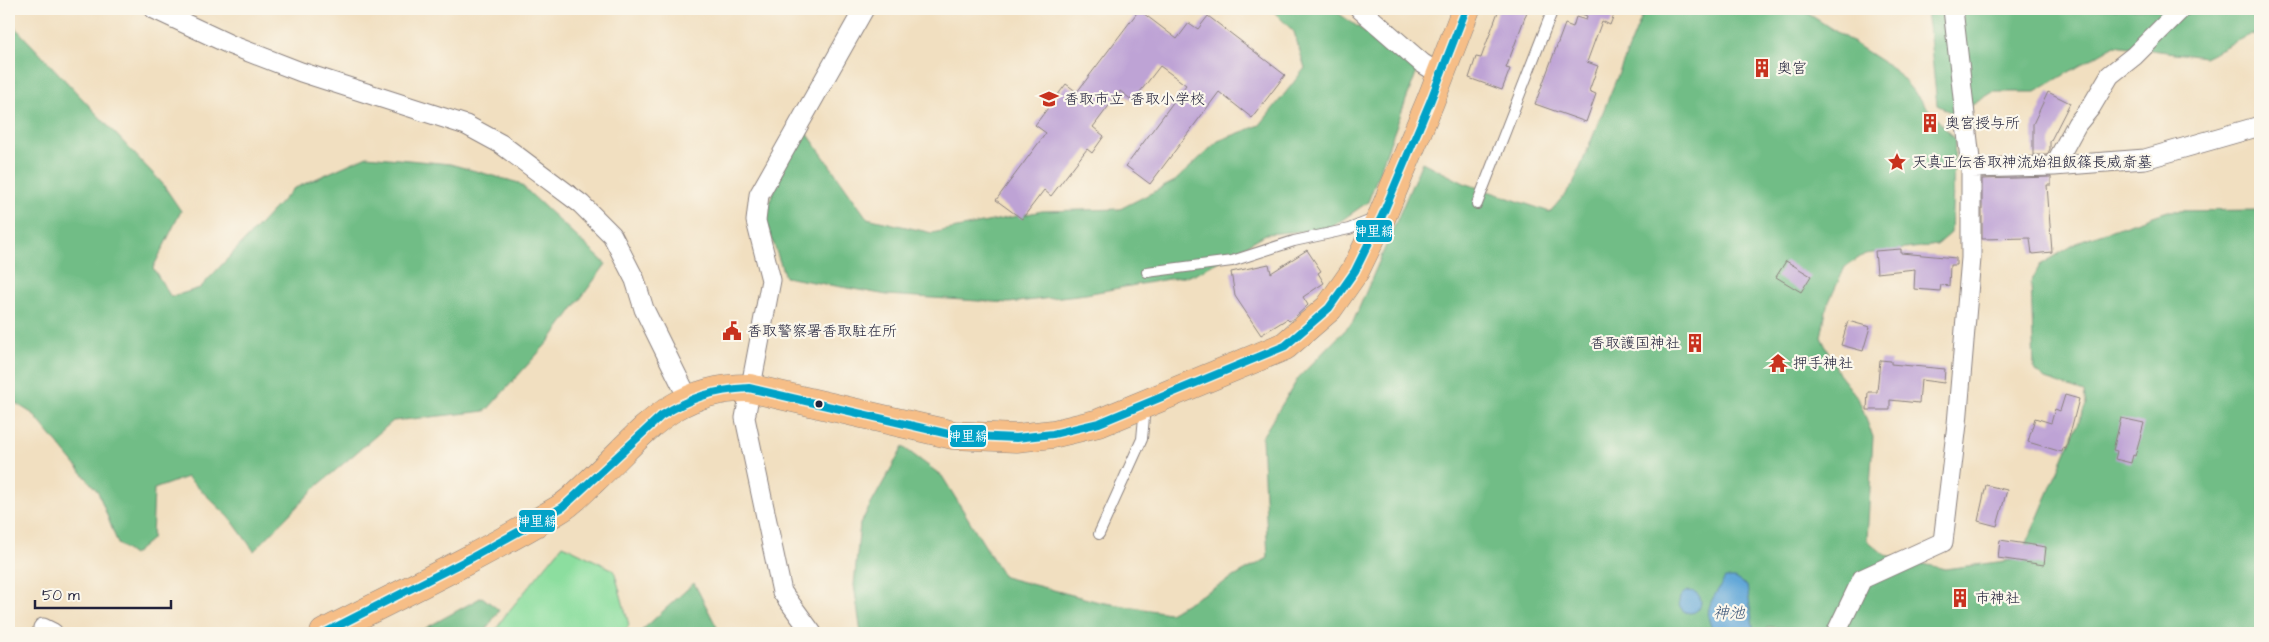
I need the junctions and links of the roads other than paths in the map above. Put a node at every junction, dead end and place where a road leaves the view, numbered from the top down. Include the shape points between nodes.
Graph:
1 (154, 9) edge
2 (864, 9) edge
3 (1360, 9) edge
4 (1466, 9) edge
5 (1553, 9) edge
6 (1953, 9) edge
7 (2182, 9) edge
8 (1441, 75) junction
9 (2260, 126) edge
10 (2054, 166) junction
11 (1971, 168) junction
12 (1477, 204) dead end
13 (1382, 216) junction
14 (1147, 272) dead end
15 (749, 388) junction
16 (688, 398) junction
17 (1145, 405) junction
18 (1099, 534) dead end
19 (324, 633) edge
20 (812, 633) edge
21 (1836, 633) edge

1 - 16 street via 231,45 301,72 466,126 501,144 582,204 612,235
2 - 15 street via 759,195 756,221 770,280
3 - 8 street via 1422,63
4 - 8 main road
5 - 12 lane
6 - 11 street
7 - 10 street via 2110,75
8 - 13 main road
9 - 10 street via 2145,159
10 - 11 street
11 - 21 street via 1971,258 1943,542 1862,579
13 - 14 lane via 1349,229 1294,241 1232,261
13 - 17 main road via 1355,272 1330,308 1310,327 1285,346
15 - 16 main road via 715,390
15 - 17 main road via 953,435 1016,438 1100,423
15 - 20 street via 744,418 782,592
16 - 19 main road via 662,414 561,509
17 - 18 lane via 1142,440

